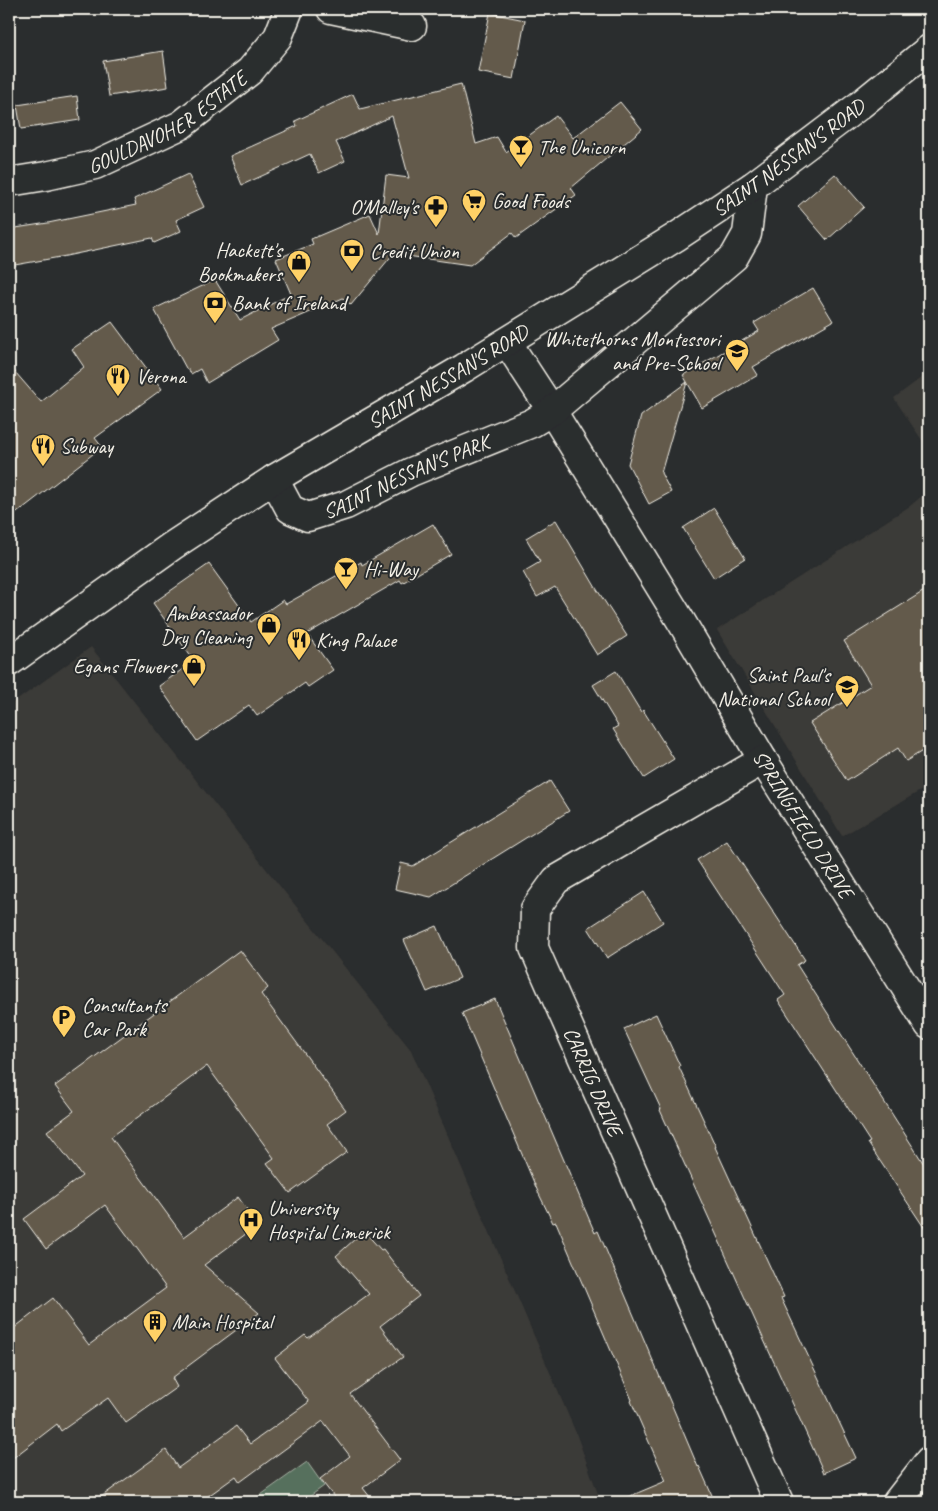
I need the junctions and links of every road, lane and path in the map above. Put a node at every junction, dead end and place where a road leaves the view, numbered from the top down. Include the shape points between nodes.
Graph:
1 (289, 9) edge
2 (331, 9) edge
3 (412, 26) dead end
4 (929, 50) edge
5 (9, 182) edge
6 (753, 186) junction
7 (507, 342) junction
8 (552, 411) junction
9 (274, 480) junction
10 (9, 662) edge
11 (763, 760) junction
12 (929, 1025) edge
13 (929, 1461) edge
14 (779, 1502) edge
15 (897, 1502) edge

1 - 5 street, GOULDAVOHER ESTATE via 278,37 250,71 181,125 95,165
2 - 3 street
4 - 6 street, SAINT NESSAN'S ROAD
6 - 7 street, SAINT NESSAN'S ROAD
6 - 8 street, SAINT NESSAN'S PARK via 747,234 734,257
7 - 8 street
7 - 9 street, SAINT NESSAN'S ROAD
8 - 9 street, SAINT NESSAN'S PARK via 411,472 346,505 308,517 290,509
8 - 11 street, SPRINGFIELD DRIVE
9 - 10 street, SAINT NESSAN'S ROAD via 172,546
11 - 12 street, SPRINGFIELD DRIVE
11 - 14 street, CARRIG DRIVE via 556,880 535,909 534,948
13 - 15 street

